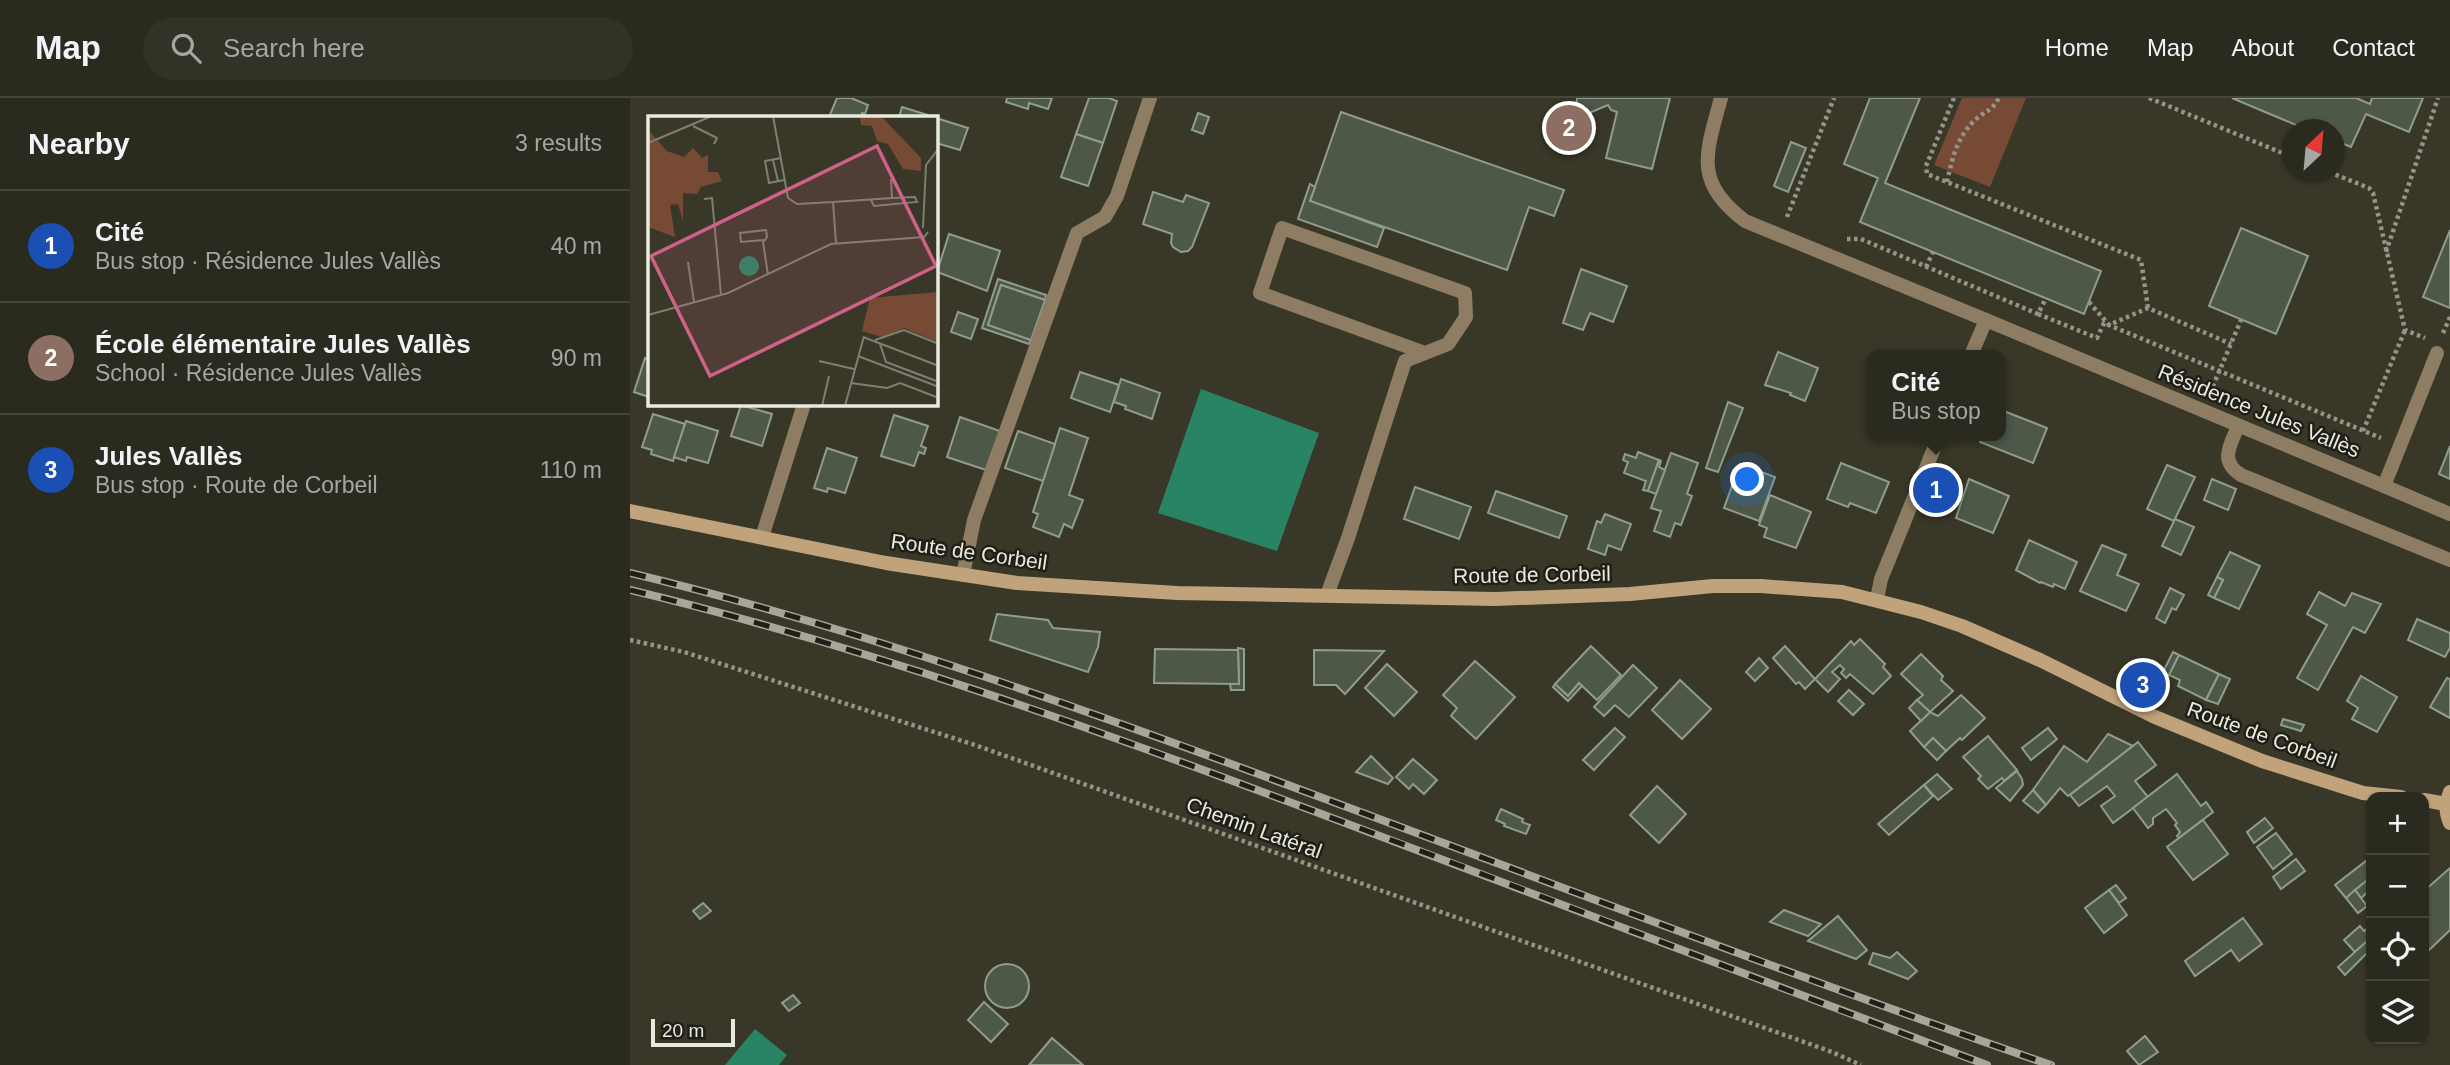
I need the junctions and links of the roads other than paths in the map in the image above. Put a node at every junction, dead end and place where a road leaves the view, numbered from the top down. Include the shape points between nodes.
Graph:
1 (1150, 98) edge
2 (1721, 98) edge
3 (1986, 320) junction
4 (1973, 350) edge
5 (1425, 353) junction
6 (2437, 353) road end
7 (803, 406) edge
8 (2238, 426) junction
9 (1937, 441) edge
10 (2384, 486) junction
11 (630, 510) edge
12 (2450, 514) edge
13 (762, 537) junction
14 (2450, 560) edge
15 (963, 575) junction
16 (1327, 595) junction
17 (1877, 599) junction
18 (2366, 793) edge
19 (2448, 798) edge
20 (2429, 800) edge
21 (2450, 823) edge

1 - 15 street via 1111,207 1105,218 1077,233 974,520
2 - 3 street, Résidence Jules Vallès via 1706,151 1709,175 1727,207 1745,221
3 - 4 street
3 - 8 street, Résidence Jules Vallès
5 - 5 street via 1448,344 1466,317 1465,293 1282,228 1260,293
5 - 16 street via 1405,361
6 - 10 street
7 - 13 street
8 - 10 street, Résidence Jules Vallès
8 - 14 street via 2228,459 2242,475
9 - 17 street
10 - 12 street, Résidence Jules Vallès
11 - 13 main road, Route de Corbeil
13 - 15 main road, Route de Corbeil
15 - 16 main road, Route de Corbeil via 1177,593
16 - 17 main road, Route de Corbeil via 1547,599 1761,586
17 - 18 main road, Route de Corbeil via 2001,642 2155,717 2262,761
19 - 20 main road
19 - 21 main road

